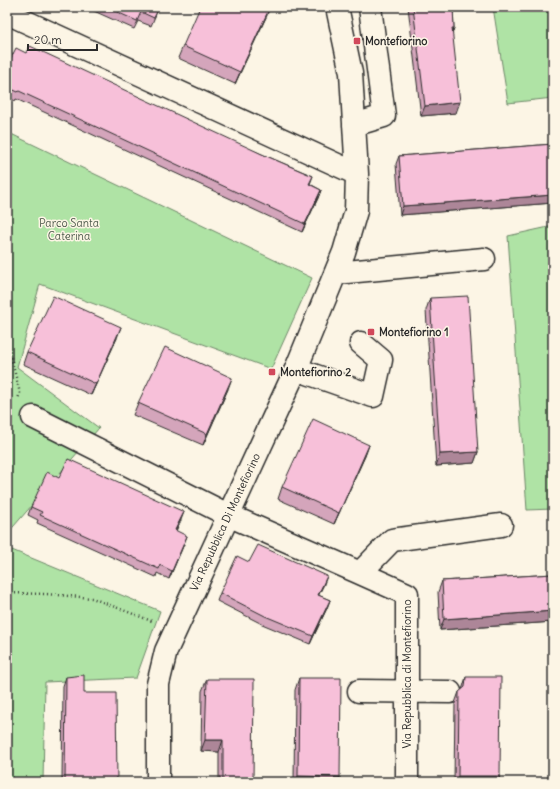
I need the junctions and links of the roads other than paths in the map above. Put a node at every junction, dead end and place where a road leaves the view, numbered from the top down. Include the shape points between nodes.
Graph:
1 (337, 7) edge
2 (370, 7) edge
3 (7, 13) edge
4 (354, 125) junction
5 (357, 174) junction
6 (484, 259) dead end
7 (336, 273) junction
8 (361, 344) dead end
9 (296, 368) junction
10 (22, 414) road end
11 (228, 515) junction
12 (501, 525) dead end
13 (360, 573) junction
14 (359, 691) dead end
15 (407, 692) junction
16 (450, 692) dead end
17 (158, 782) edge
18 (407, 782) edge

1 - 4 street, Via Repubblica Di Montefiorino via 351,73
2 - 4 street via 384,116
3 - 5 street
4 - 5 street, Via Repubblica Di Montefiorino
5 - 7 street, Via Repubblica Di Montefiorino via 356,211
6 - 7 street
7 - 9 street, Via Repubblica Di Montefiorino
8 - 9 street via 381,360 373,396
9 - 11 street, Via Repubblica Di Montefiorino
10 - 11 street
11 - 13 street
11 - 17 street, Via Repubblica Di Montefiorino via 166,651 158,684
12 - 13 street via 392,540
13 - 15 street, Via Repubblica di Montefiorino via 407,594
14 - 15 street
15 - 16 street
15 - 18 street, Via Repubblica di Montefiorino

